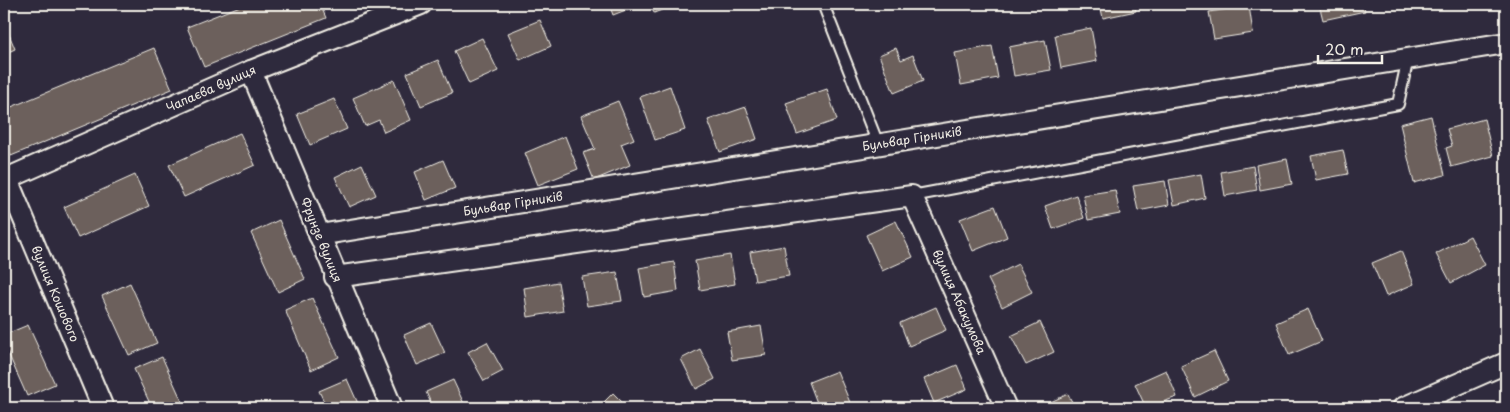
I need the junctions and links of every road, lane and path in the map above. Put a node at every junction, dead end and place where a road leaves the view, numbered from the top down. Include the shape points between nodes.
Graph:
1 (421, 4) edge
2 (824, 4) edge
3 (1506, 43) edge
4 (1408, 58) junction
5 (251, 71) junction
6 (878, 144) junction
7 (5, 180) edge
8 (912, 196) junction
9 (319, 235) junction
10 (335, 277) junction
11 (1506, 363) edge
12 (103, 408) edge
13 (392, 408) edge
14 (1006, 408) edge
15 (1403, 408) edge

1 - 5 street, Чапаєва вулиця
2 - 6 lane
3 - 4 street, Бульвар Гірників
4 - 6 street, Бульвар Гірників
4 - 8 lane via 1398,104
5 - 7 street, Чапаєва вулиця
5 - 9 street, Фрунзе вулиця
6 - 9 street, Бульвар Гірників
7 - 12 street, вулиця Кошового
8 - 10 street
8 - 14 street, вулиця Абакумова
9 - 10 street, Фрунзе вулиця
10 - 13 street, Фрунзе вулиця
11 - 15 street

